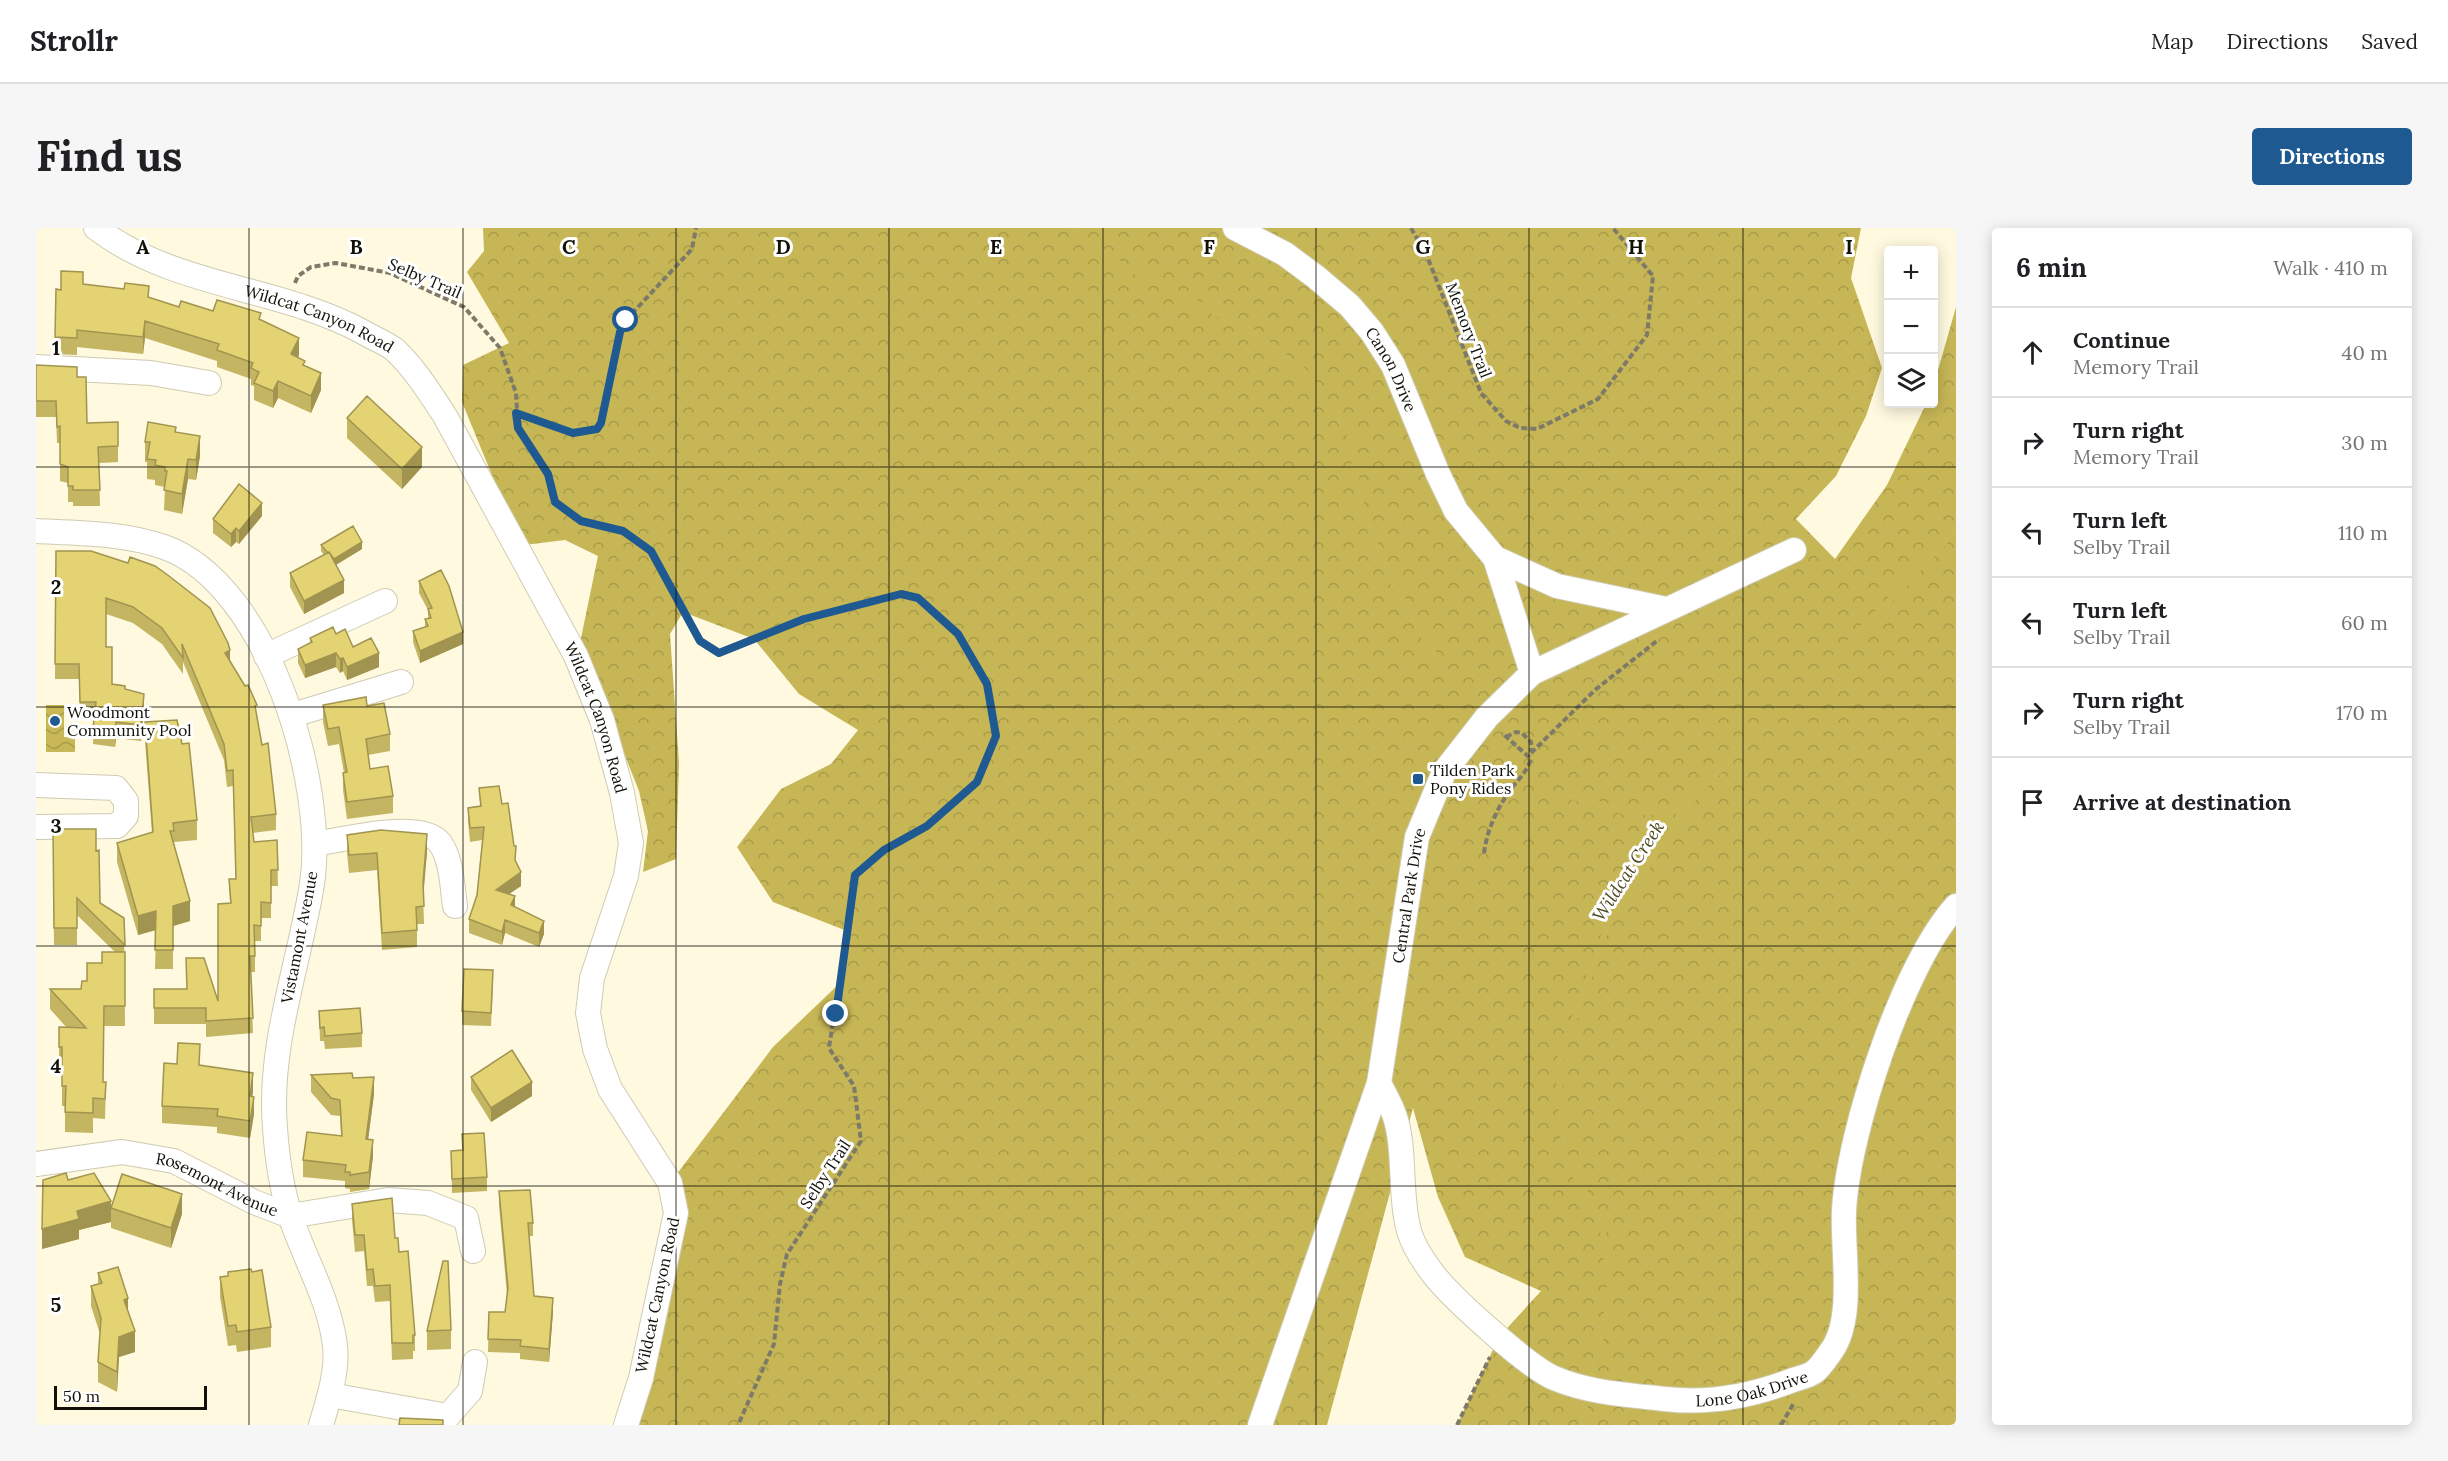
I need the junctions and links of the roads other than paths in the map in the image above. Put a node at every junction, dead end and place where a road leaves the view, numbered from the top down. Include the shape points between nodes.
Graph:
1 (96, 228) edge
2 (1235, 228) edge
3 (36, 367) edge
4 (210, 383) dead end
5 (36, 531) edge
6 (1794, 550) dead end
7 (1495, 558) junction
8 (385, 601) dead end
9 (1666, 609) junction
10 (266, 656) junction
11 (1532, 673) junction
12 (401, 682) dead end
13 (293, 715) junction
14 (36, 785) edge
15 (36, 827) edge
16 (315, 844) junction
17 (455, 906) dead end
18 (1956, 906) edge
19 (1379, 1083) junction
20 (36, 1164) edge
21 (290, 1216) junction
22 (473, 1251) dead end
23 (475, 1362) dead end
24 (330, 1395) junction
25 (321, 1425) edge
26 (626, 1425) edge
27 (1260, 1425) edge

1 - 26 street, Wildcat Canyon Road via 120,246 171,269 337,318 394,349 424,383 445,416 576,656 602,720 631,843 626,876 592,978 588,1013 594,1049 610,1089 670,1184 676,1213 643,1367
2 - 7 street, Canon Drive via 1316,277 1350,306 1372,332 1393,365 1456,512
3 - 4 street via 151,373
5 - 10 street, Vistamont Avenue via 143,542 165,547 188,559 213,578 240,611
6 - 9 street, Central Park Drive
7 - 9 street, Canon Drive via 1557,586
7 - 11 street, Canon Drive
8 - 10 street
9 - 11 street, Central Park Drive
10 - 13 street, Vistamont Avenue
11 - 19 street, Central Park Drive via 1486,717 1444,772 1417,837
12 - 13 street
13 - 16 street, Vistamont Avenue via 310,792
14 - 15 street via 116,788 126,801 126,816 117,826
16 - 17 street via 384,832 427,834 440,843 449,866
16 - 21 street, Vistamont Avenue via 312,883 281,1027 277,1072 275,1127
18 - 19 street, Lone Oak Drive via 1941,922 1893,1021 1853,1151 1844,1210 1844,1318 1834,1348 1814,1372 1739,1398 1674,1400 1571,1384 1552,1378 1500,1337 1436,1278 1419,1254 1403,1200 1395,1115
19 - 27 street, Central Park Drive
20 - 21 street, Rosemont Avenue via 122,1152 174,1161
21 - 22 street, Rosemont Avenue via 388,1200 428,1203 466,1218
21 - 24 street, Vistamont Avenue via 329,1315 336,1348
23 - 24 street via 470,1391 448,1416
24 - 25 street, Vistamont Avenue

